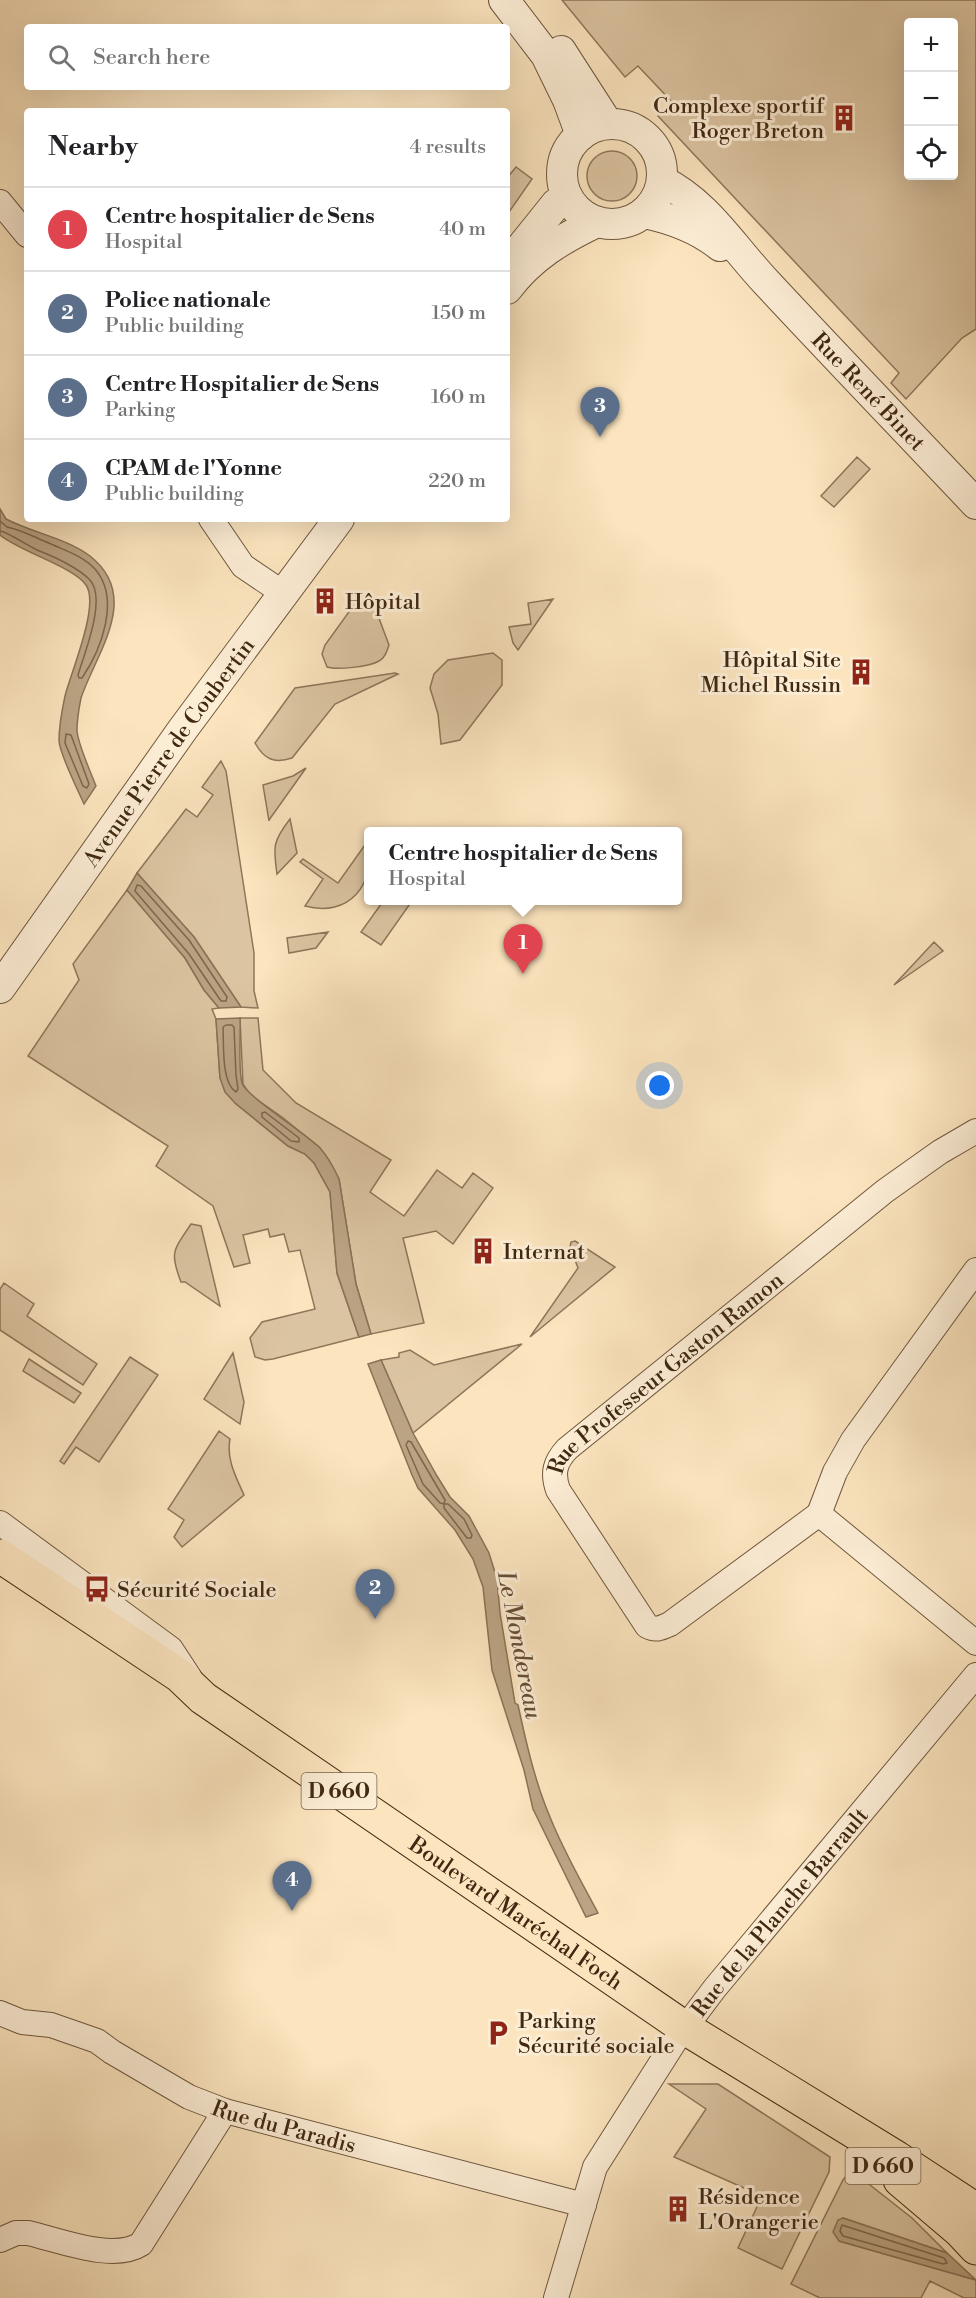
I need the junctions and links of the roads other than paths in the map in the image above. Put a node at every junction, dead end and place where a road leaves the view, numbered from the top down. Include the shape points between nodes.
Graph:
1 (504, 0) edge
2 (516, 0) edge
3 (608, 124) junction
4 (581, 135) junction
5 (662, 181) junction
6 (567, 198) junction
7 (0, 201) edge
8 (645, 213) junction
9 (597, 222) junction
10 (24, 231) edge
11 (510, 261) edge
12 (761, 277) junction
13 (510, 285) edge
14 (976, 504) edge
15 (213, 522) edge
16 (337, 522) edge
17 (283, 593) junction
18 (0, 988) edge
19 (976, 1131) edge
20 (976, 1270) edge
21 (819, 1514) junction
22 (0, 1522) edge
23 (0, 1556) edge
24 (976, 1642) edge
25 (976, 1674) edge
26 (203, 1698) junction
27 (0, 2013) edge
28 (685, 2028) junction
29 (786, 2089) junction
30 (225, 2110) junction
31 (897, 2158) junction
32 (948, 2190) junction
33 (584, 2205) junction
34 (976, 2210) edge
35 (976, 2222) edge
36 (976, 2238) edge
37 (0, 2240) edge
38 (976, 2248) edge
39 (556, 2298) edge

1 - 4 street via 546,55
2 - 3 street via 558,46
3 - 4 street
3 - 5 street via 633,129 652,145 659,156
4 - 6 street via 571,145 563,164
5 - 8 street
5 - 12 street, Rue René Binet via 696,204
6 - 9 street via 585,217
6 - 11 street via 556,204
7 - 10 street
8 - 9 street via 622,224
8 - 12 street, Rue René Binet via 682,223 708,236
9 - 13 street via 530,261
12 - 14 street, Rue René Binet
15 - 17 street via 243,566
16 - 17 street, Avenue Pierre de Coubertin
17 - 18 street, Avenue Pierre de Coubertin
19 - 21 street, Rue Professeur Gaston Ramon via 885,1191 567,1449 557,1461 555,1471 558,1490 647,1626 653,1629 670,1624
20 - 21 street via 854,1440 835,1472
21 - 24 street
22 - 26 street, Boulevard Maréchal Foch via 171,1649
23 - 26 main road, Boulevard Maréchal Foch / D 660 via 180,1676
25 - 28 street, Rue de la Planche Barrault
26 - 28 main road, Boulevard Maréchal Foch / D 660
27 - 30 street, Rue du Paradis via 98,2041 189,2097
28 - 29 main road, Boulevard Maréchal Foch / D 660
28 - 33 street, Rue de la Planche Barrault via 595,2168
29 - 31 main road, Boulevard Maréchal Foch / D 660
29 - 38 main road, D 660
30 - 33 street, Rue du Paradis
30 - 37 street via 141,2244 108,2251 28,2233
31 - 32 main road, Boulevard Maréchal Foch / D 660
31 - 36 main road, Boulevard Maréchal Foch / D 660
32 - 34 main road, Boulevard Maréchal Foch / D 660
32 - 35 main road, Boulevard Maréchal Foch / D 660
33 - 39 street, Rue de la Planche Barrault

